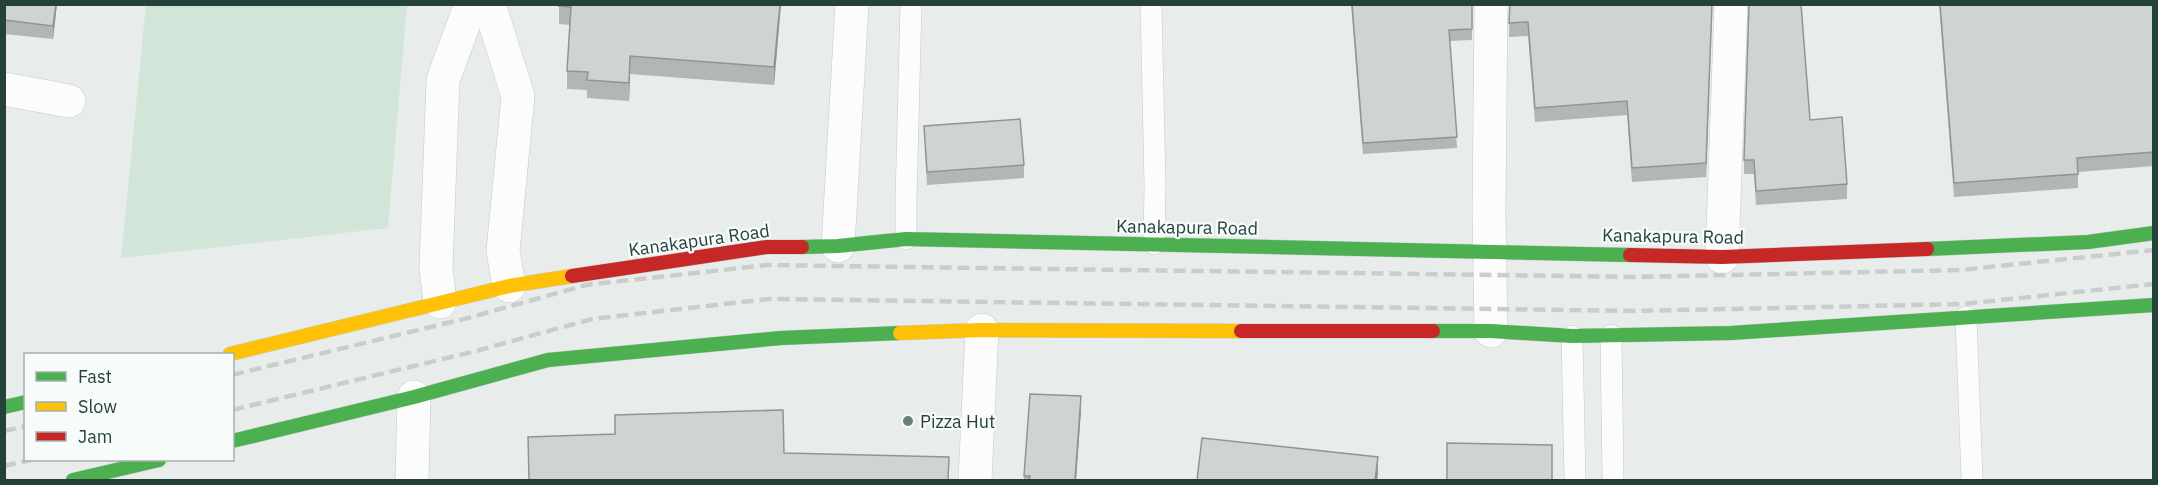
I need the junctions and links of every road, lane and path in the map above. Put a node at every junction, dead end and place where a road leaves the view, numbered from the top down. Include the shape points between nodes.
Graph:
1 (471, 4) edge
2 (489, 4) edge
3 (852, 4) edge
4 (911, 4) edge
5 (1151, 4) edge
6 (1491, 4) edge
7 (1731, 4) edge
8 (4, 89) edge
9 (69, 101) dead end
10 (2154, 233) edge
11 (906, 239) junction
12 (1154, 244) junction
13 (838, 246) junction
14 (1490, 251) junction
15 (1722, 257) junction
16 (509, 286) junction
17 (440, 302) junction
18 (2154, 305) edge
19 (1966, 317) junction
20 (982, 330) junction
21 (1491, 331) junction
22 (1611, 335) junction
23 (1572, 336) junction
24 (234, 353) edge
25 (414, 397) junction
26 (24, 402) edge
27 (4, 407) edge
28 (234, 441) edge
29 (151, 461) edge
30 (73, 480) edge
31 (412, 480) edge
32 (975, 480) edge
33 (1575, 480) edge
34 (1612, 480) edge
35 (1972, 480) edge

1 - 17 street via 443,80 436,268
2 - 16 street via 518,96 503,251
3 - 13 street
4 - 11 lane
5 - 12 lane
6 - 14 street
7 - 15 street
8 - 9 street
10 - 15 highway, Kanakapura Road via 2088,242
11 - 12 highway, Kanakapura Road
11 - 13 highway, Kanakapura Road
12 - 14 highway, Kanakapura Road
13 - 16 highway, Kanakapura Road via 767,247
14 - 15 highway, Kanakapura Road
14 - 21 street
16 - 17 highway, Kanakapura Road
17 - 24 highway, Kanakapura Road
18 - 19 highway
19 - 22 highway via 1731,333
19 - 35 lane
20 - 21 highway
20 - 25 highway via 781,338 548,360
20 - 32 street
21 - 23 highway
22 - 23 highway
22 - 34 lane
23 - 33 lane
25 - 28 highway
25 - 31 street
26 - 27 highway
29 - 30 highway

